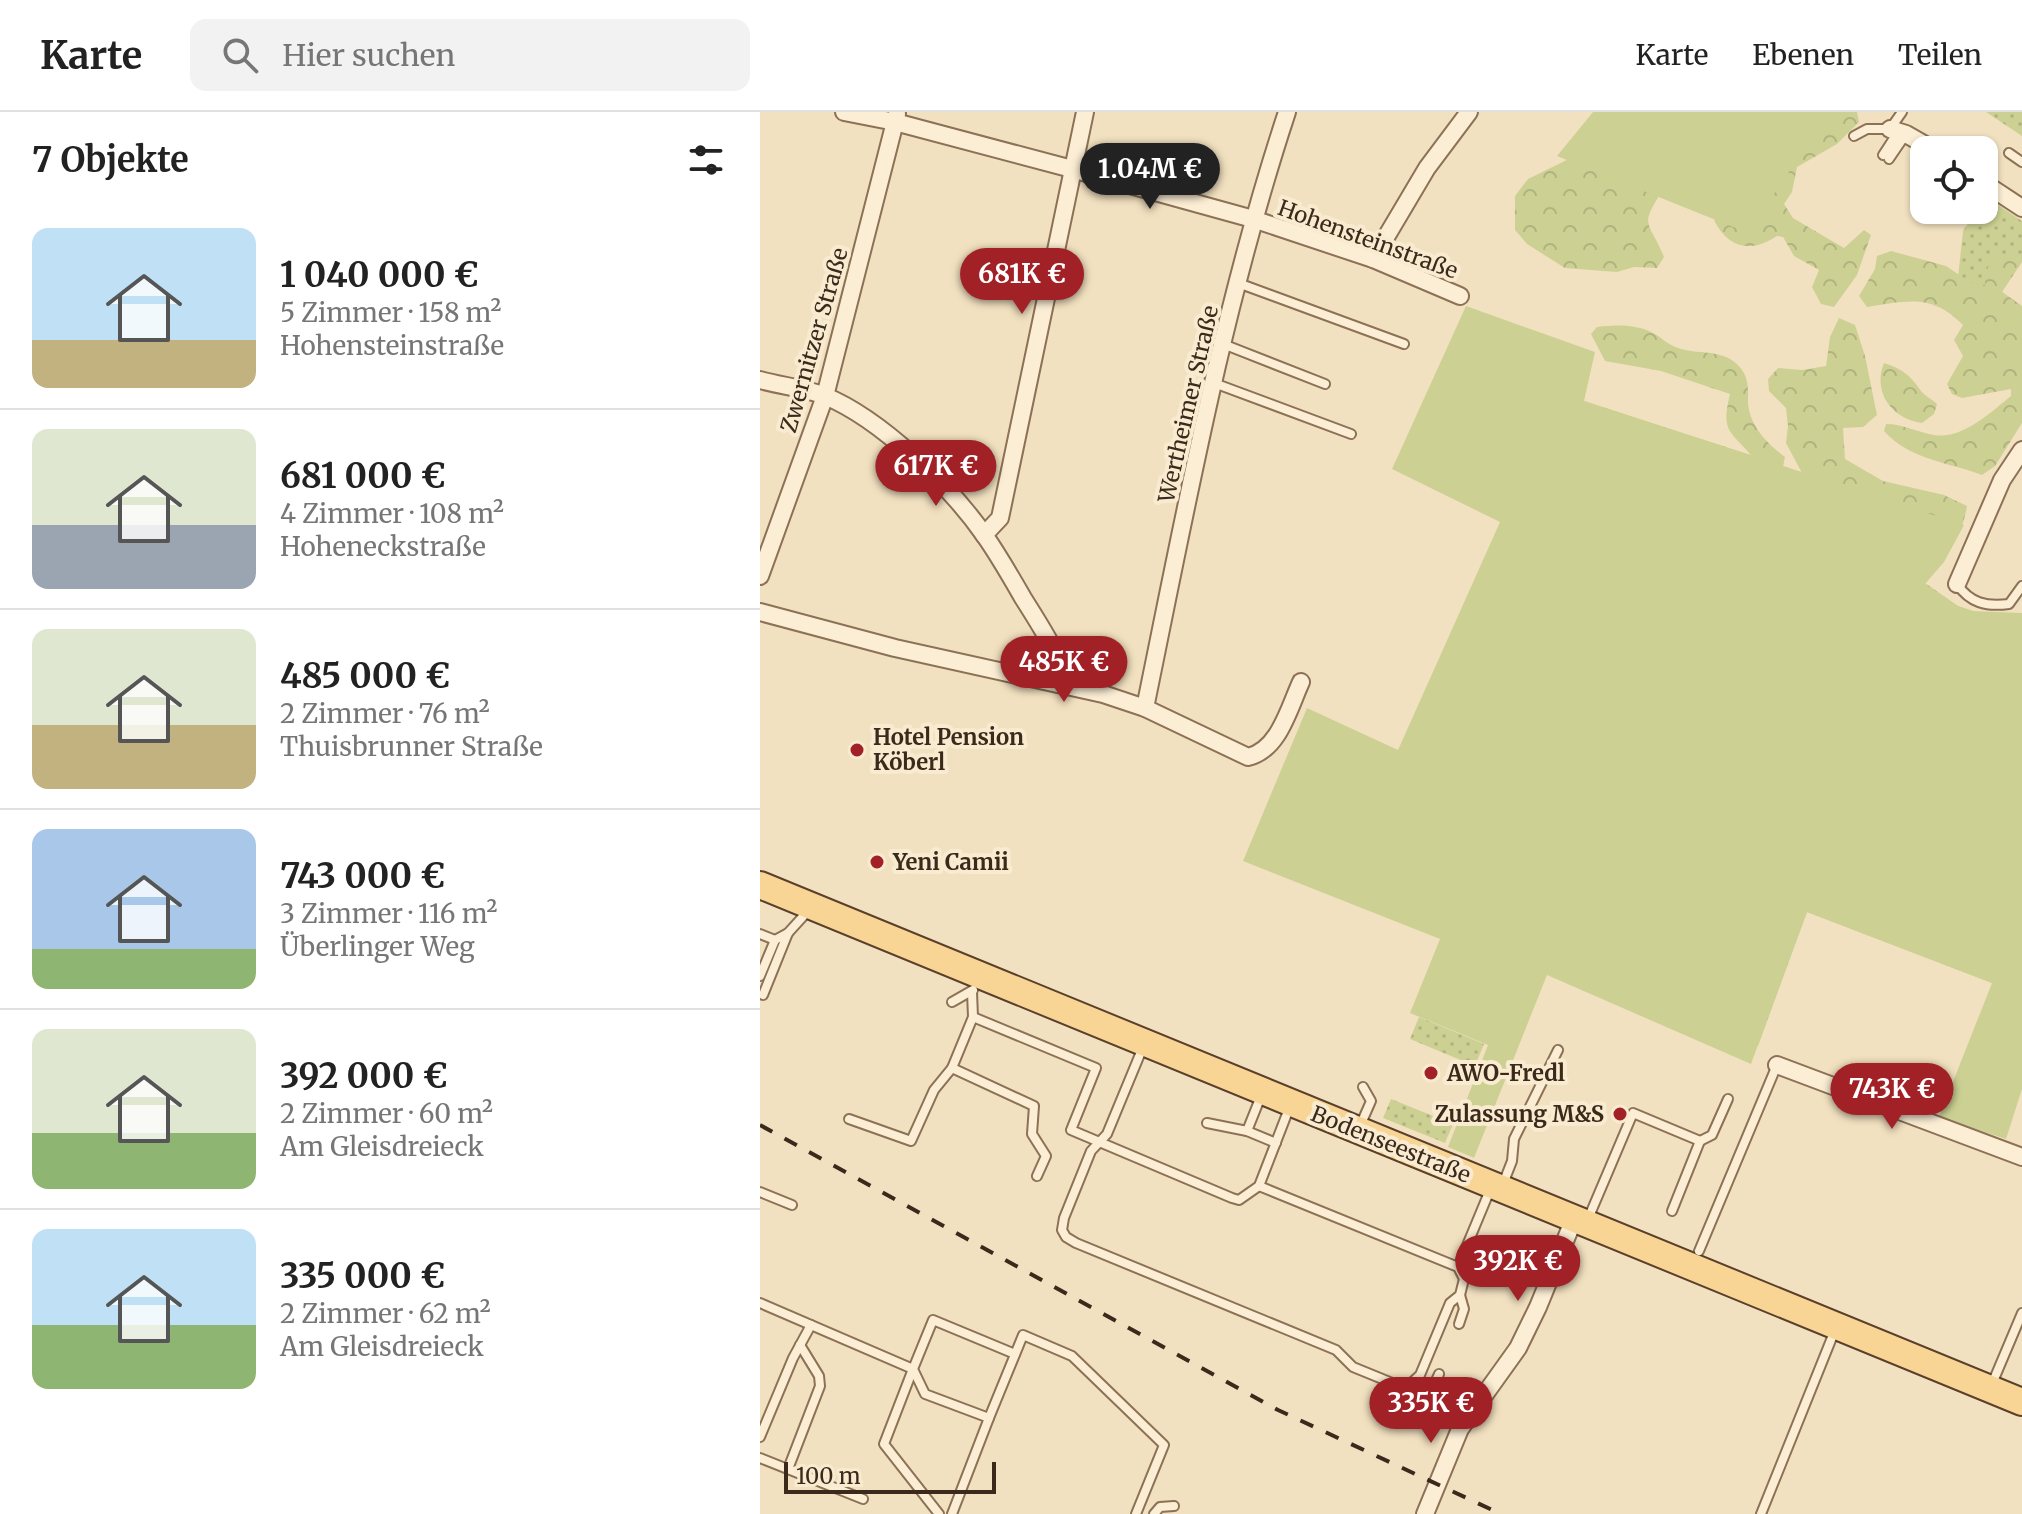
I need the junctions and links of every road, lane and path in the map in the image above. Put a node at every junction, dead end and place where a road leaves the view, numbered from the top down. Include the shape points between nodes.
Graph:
1 (844, 112) edge
2 (1085, 112) edge
3 (1287, 112) edge
4 (1469, 112) edge
5 (1902, 112) edge
6 (896, 117) edge
7 (1898, 132) junction
8 (1857, 138) dead end
9 (1910, 138) edge
10 (2009, 153) dead end
11 (1886, 157) dead end
12 (2022, 162) edge
13 (1072, 169) junction
14 (1998, 192) edge
15 (2022, 208) edge
16 (1253, 219) junction
17 (1373, 259) junction
18 (1237, 282) junction
19 (1460, 296) dead end
20 (1223, 344) junction
21 (1404, 344) dead end
22 (760, 380) edge
23 (1214, 383) junction
24 (1325, 384) dead end
25 (825, 396) junction
26 (1351, 434) dead end
27 (2022, 450) edge
28 (984, 535) junction
29 (760, 576) edge
30 (1957, 584) joint
31 (2022, 586) edge
32 (760, 612) edge
33 (1301, 682) dead end
34 (1068, 685) junction
35 (1145, 708) junction
36 (760, 885) edge
37 (811, 908) junction
38 (788, 933) junction
39 (760, 934) edge
40 (775, 940) junction
41 (760, 976) edge
42 (975, 983) junction
43 (763, 995) dead end
44 (952, 1002) dead end
45 (973, 1017) junction
46 (1144, 1043) junction
47 (1558, 1050) dead end
48 (1777, 1065) joint
49 (952, 1068) junction
50 (1363, 1087) dead end
51 (1263, 1091) junction
52 (1728, 1099) dead end
53 (1291, 1103) junction
54 (849, 1119) dead end
55 (1207, 1123) dead end
56 (1247, 1131) junction
57 (1359, 1131) junction
58 (1700, 1141) junction
59 (1100, 1143) junction
60 (1276, 1143) junction
61 (2022, 1157) edge
62 (1037, 1176) dead end
63 (1259, 1186) junction
64 (1497, 1187) junction
65 (760, 1192) edge
66 (792, 1205) dead end
67 (1672, 1211) dead end
68 (1580, 1221) junction
69 (1699, 1251) dead end
70 (1458, 1267) junction
71 (1460, 1295) junction
72 (760, 1303) edge
73 (2022, 1313) edge
74 (1459, 1324) dead end
75 (811, 1325) junction
76 (1837, 1325) junction
77 (800, 1345) junction
78 (1015, 1354) junction
79 (913, 1369) junction
80 (1439, 1374) dead end
81 (1406, 1388) junction
82 (1990, 1389) junction
83 (2022, 1402) edge
84 (989, 1418) junction
85 (760, 1437) edge
86 (760, 1458) edge
87 (788, 1469) junction
88 (863, 1499) dead end
89 (1174, 1506) dead end
90 (939, 1514) edge
91 (952, 1514) edge
92 (1136, 1514) edge
93 (1154, 1514) edge
94 (1425, 1514) edge
95 (1761, 1514) edge

1 - 6 street, Hohensteinstraße
2 - 13 street
3 - 16 street, Wertheimer Straße
4 - 17 street via 1427,168
5 - 7 lane
6 - 13 street, Hohensteinstraße
6 - 25 street, Zwernitzer Straße
7 - 8 lane via 1867,129
7 - 9 street
7 - 11 lane
10 - 12 lane
13 - 16 street, Hohensteinstraße
13 - 28 street via 1000,518
14 - 15 street
16 - 17 street, Hohensteinstraße
16 - 18 street, Wertheimer Straße
17 - 19 street, Hohensteinstraße
18 - 20 street, Wertheimer Straße
18 - 21 lane
20 - 23 street, Wertheimer Straße
20 - 24 lane
22 - 25 street
23 - 26 lane
23 - 35 street, Wertheimer Straße
25 - 28 street via 882,430 943,485
25 - 29 street, Zwernitzer Straße
27 - 30 street via 2002,480
28 - 34 street via 1037,621
30 - 31 lane via 1976,603 2002,605 2009,604
32 - 34 street
33 - 35 street via 1273,740 1248,757
34 - 35 street
36 - 37 main road, Bodenseestraße
37 - 38 lane
37 - 42 main road, Bodenseestraße
38 - 40 lane
38 - 43 lane
39 - 40 lane
40 - 41 lane
42 - 44 lane
42 - 45 lane
42 - 46 main road, Bodenseestraße
45 - 49 lane
45 - 59 lane via 1096,1068 1071,1130
46 - 51 main road, Bodenseestraße
46 - 59 lane
47 - 64 lane
48 - 61 street
48 - 69 lane
49 - 54 lane via 934,1090 911,1141
49 - 62 lane via 1034,1106 1032,1134 1046,1156
50 - 57 lane via 1371,1101
51 - 53 main road, Bodenseestraße
51 - 56 lane
52 - 58 lane via 1712,1135
53 - 57 main road, Bodenseestraße
53 - 60 lane
55 - 56 lane
56 - 60 lane
57 - 64 main road, Bodenseestraße
58 - 67 lane
58 - 68 lane via 1633,1113
59 - 63 lane via 1239,1200
59 - 81 lane via 1088,1158 1064,1218 1066,1237 1336,1350 1353,1367
60 - 63 lane
63 - 70 lane
64 - 68 main road, Bodenseestraße
64 - 70 lane
65 - 66 lane
68 - 76 main road, Bodenseestraße
68 - 94 street via 1518,1348 1460,1429
70 - 71 lane via 1464,1279
71 - 74 lane via 1464,1309
71 - 81 lane via 1450,1303 1420,1375
72 - 75 lane
73 - 82 lane
75 - 77 lane
75 - 79 lane
76 - 82 main road, Bodenseestraße
76 - 95 lane
77 - 85 lane
77 - 87 lane via 820,1386
78 - 79 lane via 933,1320
78 - 84 lane
78 - 92 lane via 1023,1335 1072,1356 1164,1445
79 - 84 lane via 925,1394
79 - 90 lane via 884,1444
80 - 81 lane via 1430,1394
82 - 83 main road, Bodenseestraße
84 - 91 lane
86 - 87 lane
87 - 88 lane
89 - 93 lane via 1160,1507

